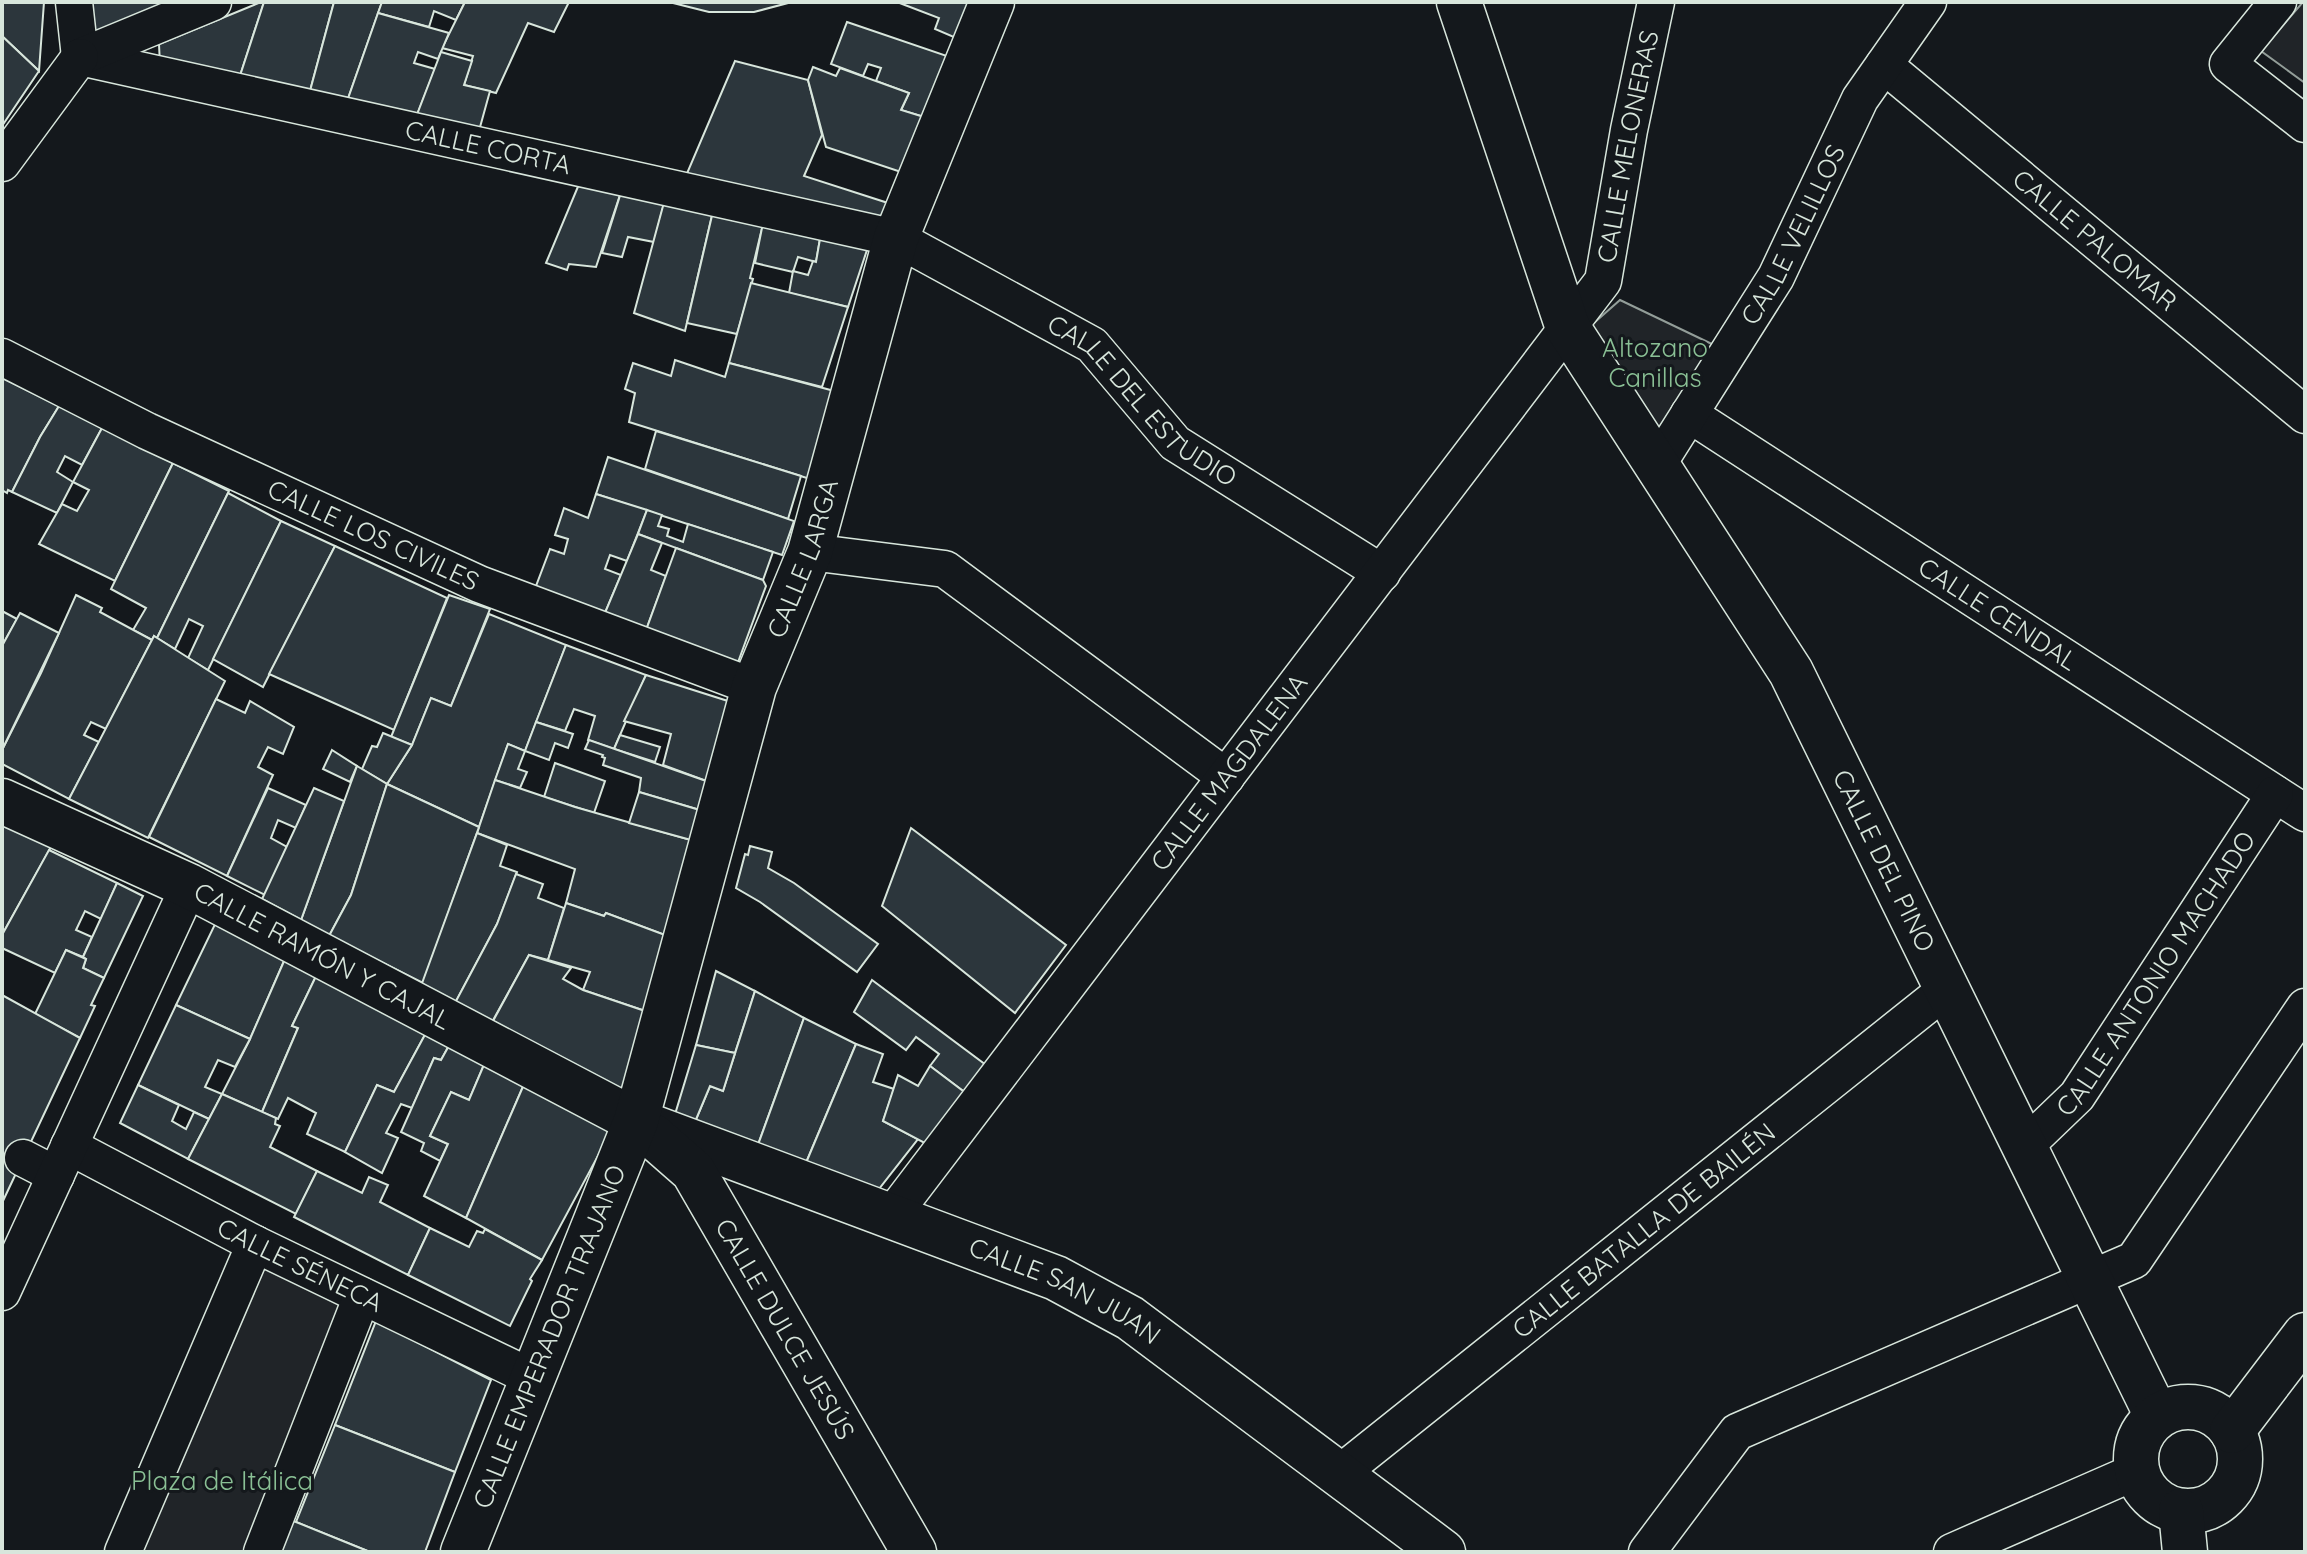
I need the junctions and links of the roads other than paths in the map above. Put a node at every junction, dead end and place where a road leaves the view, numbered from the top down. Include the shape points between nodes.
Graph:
1 (74, 2) edge
2 (213, 2) edge
3 (992, 2) edge
4 (1459, 2) edge
5 (1656, 2) edge
6 (1928, 2) edge
7 (2278, 2) edge
8 (80, 57) junction
9 (1884, 65) junction
10 (2305, 124) edge
11 (2, 163) edge
12 (896, 238) junction
13 (1568, 328) junction
14 (2, 357) edge
15 (1689, 414) junction
16 (2305, 415) edge
17 (1657, 465) junction
18 (810, 552) junction
19 (1382, 573) junction
20 (754, 687) junction
21 (1226, 777) junction
22 (2, 801) edge
23 (2290, 804) edge
24 (189, 886) junction
25 (1948, 988) junction
26 (2305, 1007) edge
27 (636, 1121) junction
28 (2026, 1145) junction
29 (23, 1158) dead end
30 (63, 1160) junction
31 (890, 1218) junction
32 (255, 1244) junction
33 (2092, 1278) junction
34 (2, 1292) edge
35 (362, 1296) junction
36 (2305, 1335) edge
37 (533, 1378) junction
38 (2157, 1416) junction
39 (2232, 1431) junction
40 (2137, 1471) junction
41 (1339, 1474) junction
42 (2183, 1531) edge
43 (123, 1552) edge
44 (262, 1552) edge
45 (463, 1552) edge
46 (914, 1552) edge
47 (1443, 1552) edge
48 (1647, 1552) edge
49 (1952, 1552) edge

1 - 8 street
2 - 8 street
3 - 12 street, CALLE LARGA
4 - 13 street, CALLE DEL PINO
5 - 13 street, CALLE MELONERAS via 1603,281
6 - 9 street, CALLE VELILLOS
7 - 10 street via 2228,64
8 - 11 street
8 - 12 street, CALLE CORTA
9 - 15 street, CALLE VELILLOS via 1860,99 1776,277
9 - 16 street, CALLE PALOMAR
12 - 18 street, CALLE LARGA
12 - 19 street, CALLE DEL ESTUDIO via 1092,345 1175,443
13 - 17 street, CALLE DEL PINO
13 - 19 street, CALLE MAGDALENA
14 - 20 street, CALLE LOS CIVILES via 147,431 479,584
15 - 17 street, CALLE VELILLOS
15 - 23 street, CALLE CENDAL
17 - 25 street, CALLE DEL PINO via 1791,672
18 - 20 street, CALLE LARGA
18 - 21 street via 945,569
19 - 21 street, CALLE MAGDALENA
20 - 27 street, CALLE LARGA
21 - 31 street, CALLE MAGDALENA
22 - 24 street, CALLE RAMÓN Y CAJAL
23 - 28 street, CALLE ANTONIO MACHADO via 2077,1096
24 - 27 street, CALLE RAMÓN Y CAJAL
24 - 30 street
25 - 28 street, CALLE DEL PINO
25 - 41 street, CALLE BATALLA DE BAILÉN
26 - 33 street via 2134,1260
27 - 31 street, CALLE SAN JUAN
27 - 37 street, CALLE EMPERADOR TRAJANO
27 - 46 street, CALLE DULCE JESÚS via 693,1171
28 - 33 street, CALLE DEL PINO
29 - 30 street, CALLE SÉNECA
30 - 32 street, CALLE SÉNECA
30 - 34 street
31 - 41 street, CALLE SAN JUAN via 1056,1278 1130,1318
32 - 35 street, CALLE SÉNECA
32 - 43 street
33 - 38 street, CALLE DEL PINO
33 - 48 street via 1737,1432
35 - 37 street, CALLE SÉNECA
35 - 44 street
36 - 39 street
37 - 45 street, CALLE EMPERADOR TRAJANO
38 - 39 street via 2189,1406 2206,1409
38 - 40 street via 2139,1440
39 - 42 street via 2240,1464 2231,1487 2213,1505 2197,1511
40 - 42 street via 2152,1498 2166,1507
40 - 49 street
41 - 47 street, CALLE SAN JUAN

